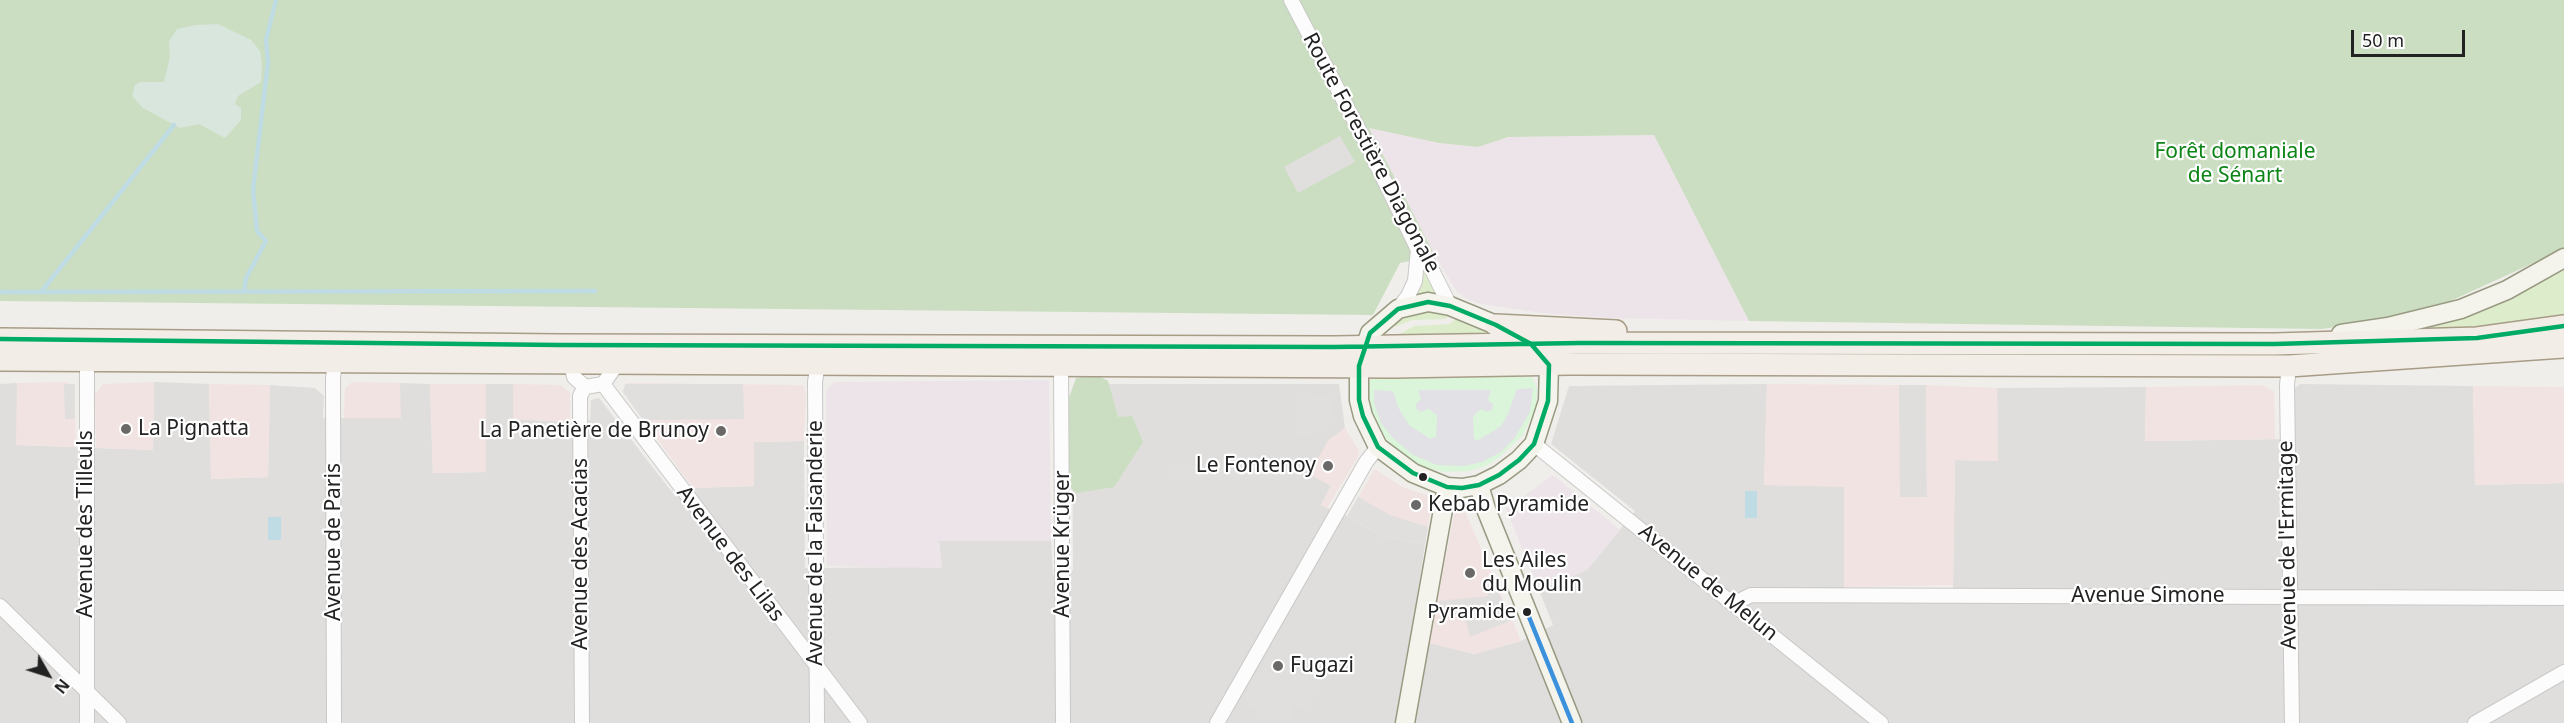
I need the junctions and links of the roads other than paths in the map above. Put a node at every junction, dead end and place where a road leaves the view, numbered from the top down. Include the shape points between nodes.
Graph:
1 (1291, 0) edge
2 (1418, 250) junction
3 (2564, 258) edge
4 (1450, 306) junction
5 (1398, 309) junction
6 (1496, 325) junction
7 (2564, 326) edge
8 (0, 339) edge
9 (1531, 344) junction
10 (2275, 344) junction
11 (1646, 345) junction
12 (2564, 347) edge
13 (1362, 356) junction
14 (0, 360) edge
15 (87, 362) junction
16 (335, 362) junction
17 (618, 363) junction
18 (818, 363) junction
19 (571, 364) junction
20 (1061, 365) junction
21 (1549, 365) junction
22 (2288, 376) junction
23 (603, 384) junction
24 (585, 387) junction
25 (1534, 444) junction
26 (1378, 447) junction
27 (1479, 485) junction
28 (1447, 487) junction
29 (2289, 596) junction
30 (2564, 598) edge
31 (1733, 604) junction
32 (0, 606) edge
33 (817, 667) junction
34 (2564, 672) edge
35 (87, 692) junction
36 (87, 723) edge
37 (119, 723) edge
38 (334, 723) edge
39 (582, 723) edge
40 (817, 723) edge
41 (860, 723) edge
42 (1063, 723) edge
43 (1217, 723) edge
44 (1406, 723) edge
45 (1572, 723) edge
46 (1881, 723) edge
47 (2292, 723) edge
48 (2475, 723) edge

1 - 2 street, Route Forestière Diagonale
2 - 4 street, Route Forestière Diagonale
2 - 5 street via 1415,281
3 - 10 main road via 2507,290 2461,309 2388,327
4 - 5 main road via 1428,302
4 - 6 main road
5 - 13 main road via 1370,333
6 - 9 main road
6 - 11 main road via 1626,332
7 - 10 main road via 2477,339
8 - 13 main road
9 - 11 main road
9 - 13 main road
9 - 21 main road
10 - 11 main road
12 - 22 main road
13 - 20 main road
13 - 21 main road
13 - 26 main road via 1359,400
14 - 15 main road
15 - 16 main road
15 - 35 street, Avenue des Tilleuls
16 - 19 main road
16 - 38 street, Avenue de Paris
17 - 18 main road
17 - 19 main road
17 - 23 street
18 - 20 main road
18 - 33 street, Avenue de la Faisanderie
19 - 24 street via 574,377
20 - 42 street, Avenue Krüger
21 - 22 main road
21 - 25 main road via 1548,401
22 - 29 street, Avenue de l'Ermitage
23 - 24 street
23 - 33 street, Avenue des Lilas
24 - 39 street, Avenue des Acacias via 580,396
25 - 27 main road via 1499,475
25 - 31 street, Avenue de Melun
26 - 28 main road via 1413,473
26 - 43 street
27 - 28 main road
27 - 45 main road
28 - 44 main road
29 - 30 street, Avenue Simone
29 - 31 street, Avenue Simone via 1751,595
29 - 47 street, Avenue de l'Ermitage
31 - 46 street, Avenue de Melun
32 - 35 street
33 - 40 street, Avenue de la Faisanderie
33 - 41 street, Avenue des Lilas
34 - 48 street
35 - 36 street, Avenue des Tilleuls
35 - 37 street

